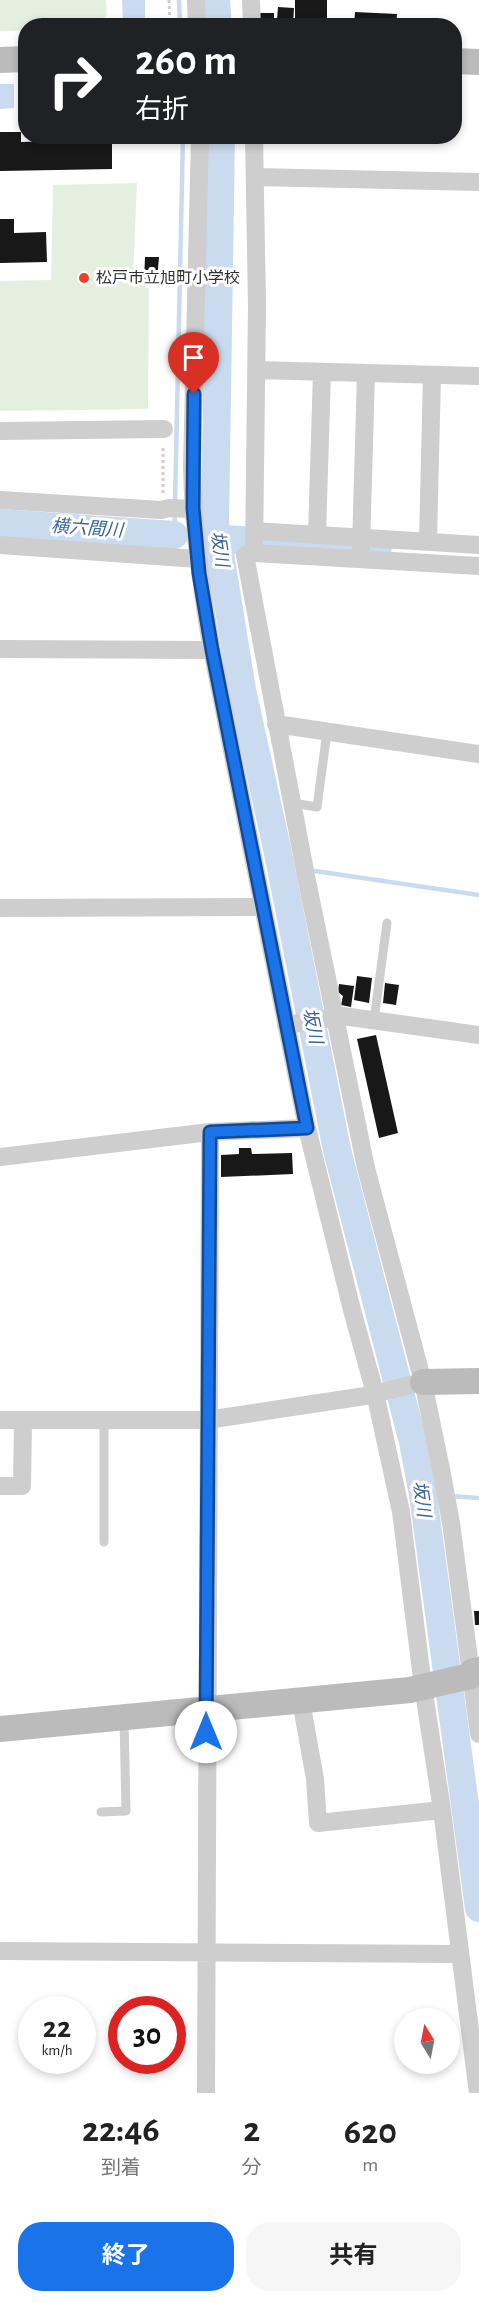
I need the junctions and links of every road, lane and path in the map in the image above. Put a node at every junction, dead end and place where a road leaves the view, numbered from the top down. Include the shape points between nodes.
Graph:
1 (169, 0) edge
2 (196, 0) edge
3 (251, 0) edge
4 (170, 18) edge
5 (197, 18) edge
6 (252, 18) edge
7 (18, 59) edge
8 (0, 60) edge
9 (462, 61) edge
10 (479, 62) edge
11 (200, 144) edge
12 (254, 144) edge
13 (255, 177) junction
14 (479, 182) edge
15 (256, 370) junction
16 (322, 372) junction
17 (366, 373) junction
18 (432, 375) junction
19 (479, 376) edge
20 (164, 429) joint
21 (0, 431) edge
22 (0, 500) edge
23 (165, 508) junction
24 (194, 515) junction
25 (317, 535) junction
26 (362, 538) junction
27 (428, 541) junction
28 (254, 544) junction
29 (0, 545) edge
30 (479, 545) edge
31 (198, 556) junction
32 (361, 559) junction
33 (479, 566) edge
34 (0, 649) edge
35 (212, 650) junction
36 (276, 724) junction
37 (327, 732) junction
38 (479, 754) edge
39 (299, 804) dead end
40 (263, 907) junction
41 (0, 908) edge
42 (387, 923) dead end
43 (331, 1017) junction
44 (374, 1020) junction
45 (290, 1025) junction
46 (479, 1035) edge
47 (307, 1128) junction
48 (210, 1132) junction
49 (0, 1157) edge
50 (419, 1382) junction
51 (479, 1382) edge
52 (378, 1392) junction
53 (0, 1420) edge
54 (23, 1420) junction
55 (104, 1420) junction
56 (207, 1420) junction
57 (0, 1486) edge
58 (104, 1542) dead end
59 (471, 1674) edge
60 (426, 1686) junction
61 (301, 1701) junction
62 (206, 1710) junction
63 (124, 1717) junction
64 (0, 1729) edge
65 (479, 1734) edge
66 (442, 1810) junction
67 (101, 1812) dead end
68 (0, 1951) edge
69 (206, 1953) junction
70 (459, 1954) junction
71 (473, 2011) edge
72 (206, 2093) edge
73 (478, 2093) edge

1 - 4 path
2 - 5 street
3 - 6 street
7 - 8 street
9 - 10 street
11 - 24 street
12 - 13 street
13 - 14 street
13 - 15 street
15 - 16 street
15 - 28 street
16 - 17 street
16 - 25 street
17 - 18 street
17 - 26 street
18 - 19 street
18 - 27 street
20 - 21 street
20 - 23 path
22 - 23 street
23 - 24 street
24 - 31 street
25 - 26 street
25 - 28 street
26 - 27 street
26 - 32 street
27 - 30 street
28 - 32 street
28 - 36 street via 245,555
29 - 31 street
31 - 35 street
32 - 33 street
34 - 35 street
35 - 40 street
36 - 37 street
36 - 43 street
37 - 38 street
37 - 39 lane via 317,807
40 - 41 street
40 - 45 street
42 - 44 lane
43 - 44 street
43 - 45 street
43 - 50 street
44 - 46 street
45 - 47 street
47 - 48 street
47 - 52 street via 352,1310
48 - 49 street
48 - 56 street
50 - 51 street
50 - 52 street
50 - 59 street via 451,1522
52 - 56 street
52 - 60 street via 401,1512
53 - 54 street
54 - 55 street
54 - 57 street via 22,1486
55 - 56 street
55 - 58 lane
56 - 62 street
59 - 60 street
59 - 65 street
60 - 61 street
60 - 66 street
61 - 62 street
61 - 66 street via 315,1779 318,1823
62 - 63 street
62 - 69 street
63 - 64 street
63 - 67 lane via 126,1811
66 - 70 street
68 - 69 street
69 - 70 street
69 - 72 street
70 - 71 street
71 - 73 street

